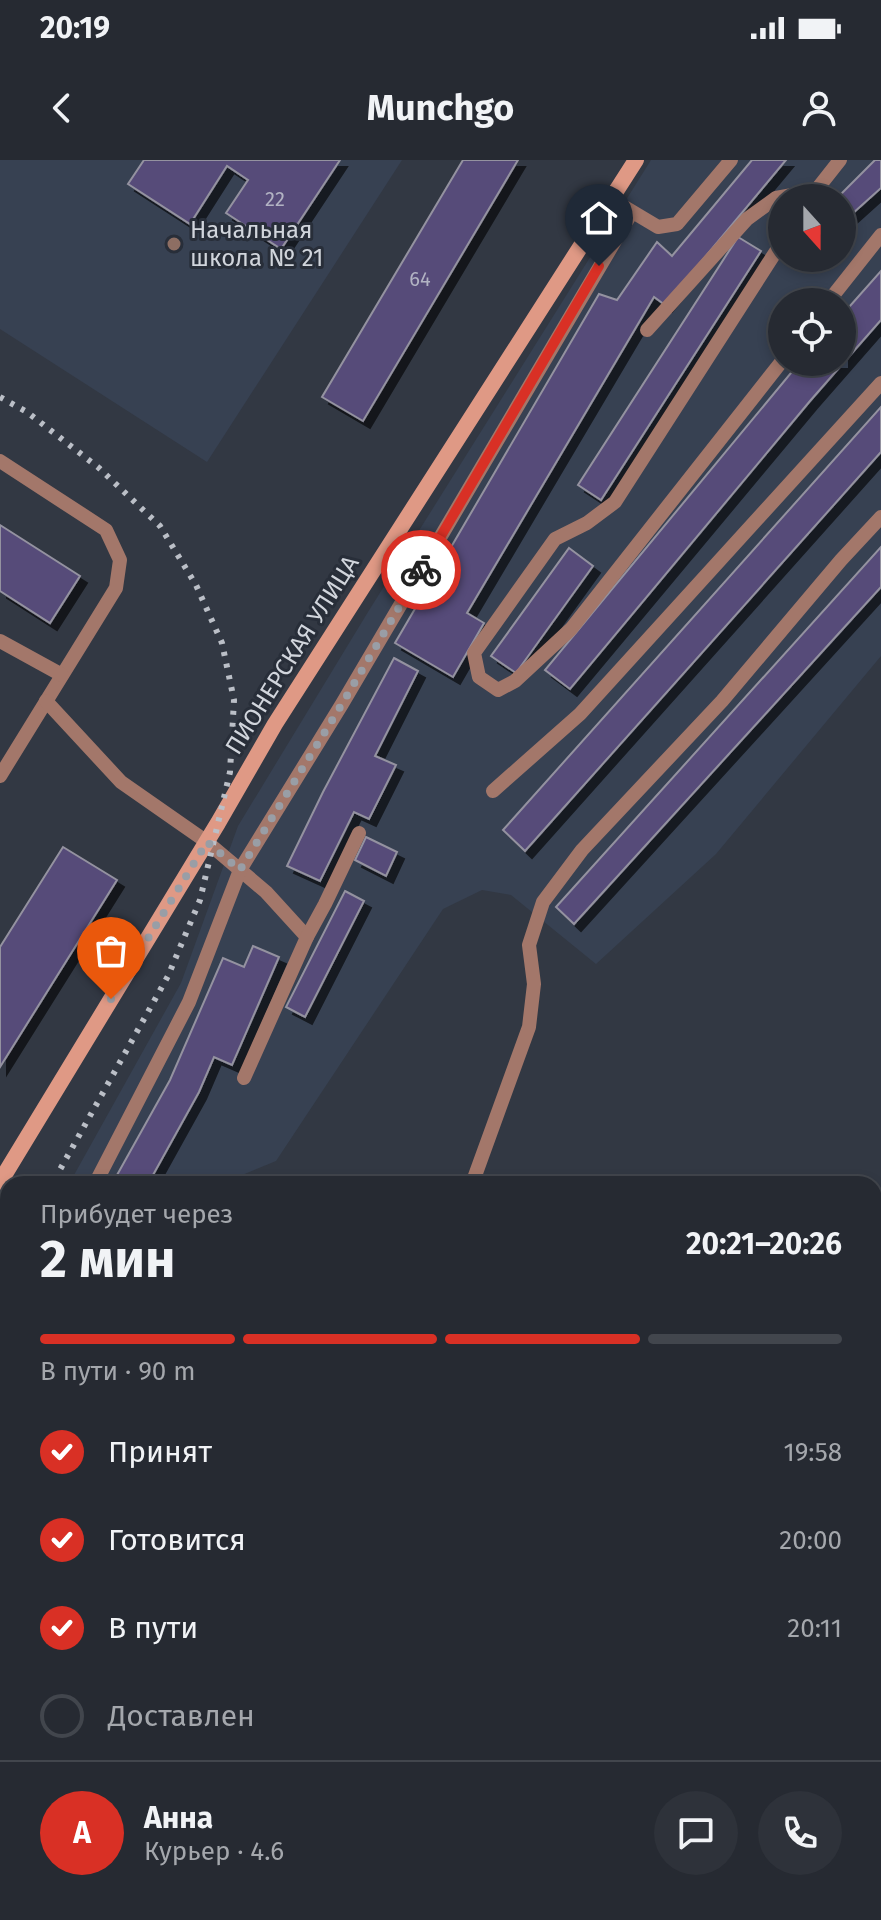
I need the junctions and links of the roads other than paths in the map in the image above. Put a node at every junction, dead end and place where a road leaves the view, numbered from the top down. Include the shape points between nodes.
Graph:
1 (636, 160) edge
2 (731, 160) edge
3 (840, 160) edge
4 (821, 184) edge
5 (611, 199) junction
6 (768, 204) edge
7 (632, 212) junction
8 (881, 235) edge
9 (768, 264) edge
10 (839, 288) edge
11 (647, 330) dead end
12 (770, 376) edge
13 (881, 383) edge
14 (0, 461) edge
15 (881, 517) edge
16 (0, 641) edge
17 (62, 675) junction
18 (46, 701) junction
19 (0, 776) edge
20 (493, 791) dead end
21 (359, 833) dead end
22 (207, 842) junction
23 (240, 870) junction
24 (307, 937) junction
25 (244, 1078) dead end
26 (4, 1176) edge
27 (99, 1176) edge
28 (475, 1176) edge

1 - 5 main road, ПИОНЕРСКАЯ УЛИЦА
2 - 7 lane via 677,224 658,227
3 - 4 lane
5 - 7 lane
5 - 22 main road, ПИОНЕРСКАЯ УЛИЦА via 275,724
6 - 11 lane via 747,219
7 - 23 lane
8 - 10 lane
9 - 12 lane via 615,502 555,539 474,653 479,677 498,690 571,629
13 - 20 lane via 580,714
14 - 17 lane via 106,530 120,560 116,588
15 - 28 lane via 722,701 582,850 543,902 529,945 534,984 529,1027
16 - 17 lane
17 - 18 lane
18 - 19 lane
18 - 22 lane via 121,782
21 - 24 lane
22 - 23 lane
22 - 26 main road, ПИОНЕРСКАЯ УЛИЦА
23 - 24 lane
23 - 27 lane via 189,1002
24 - 25 lane

